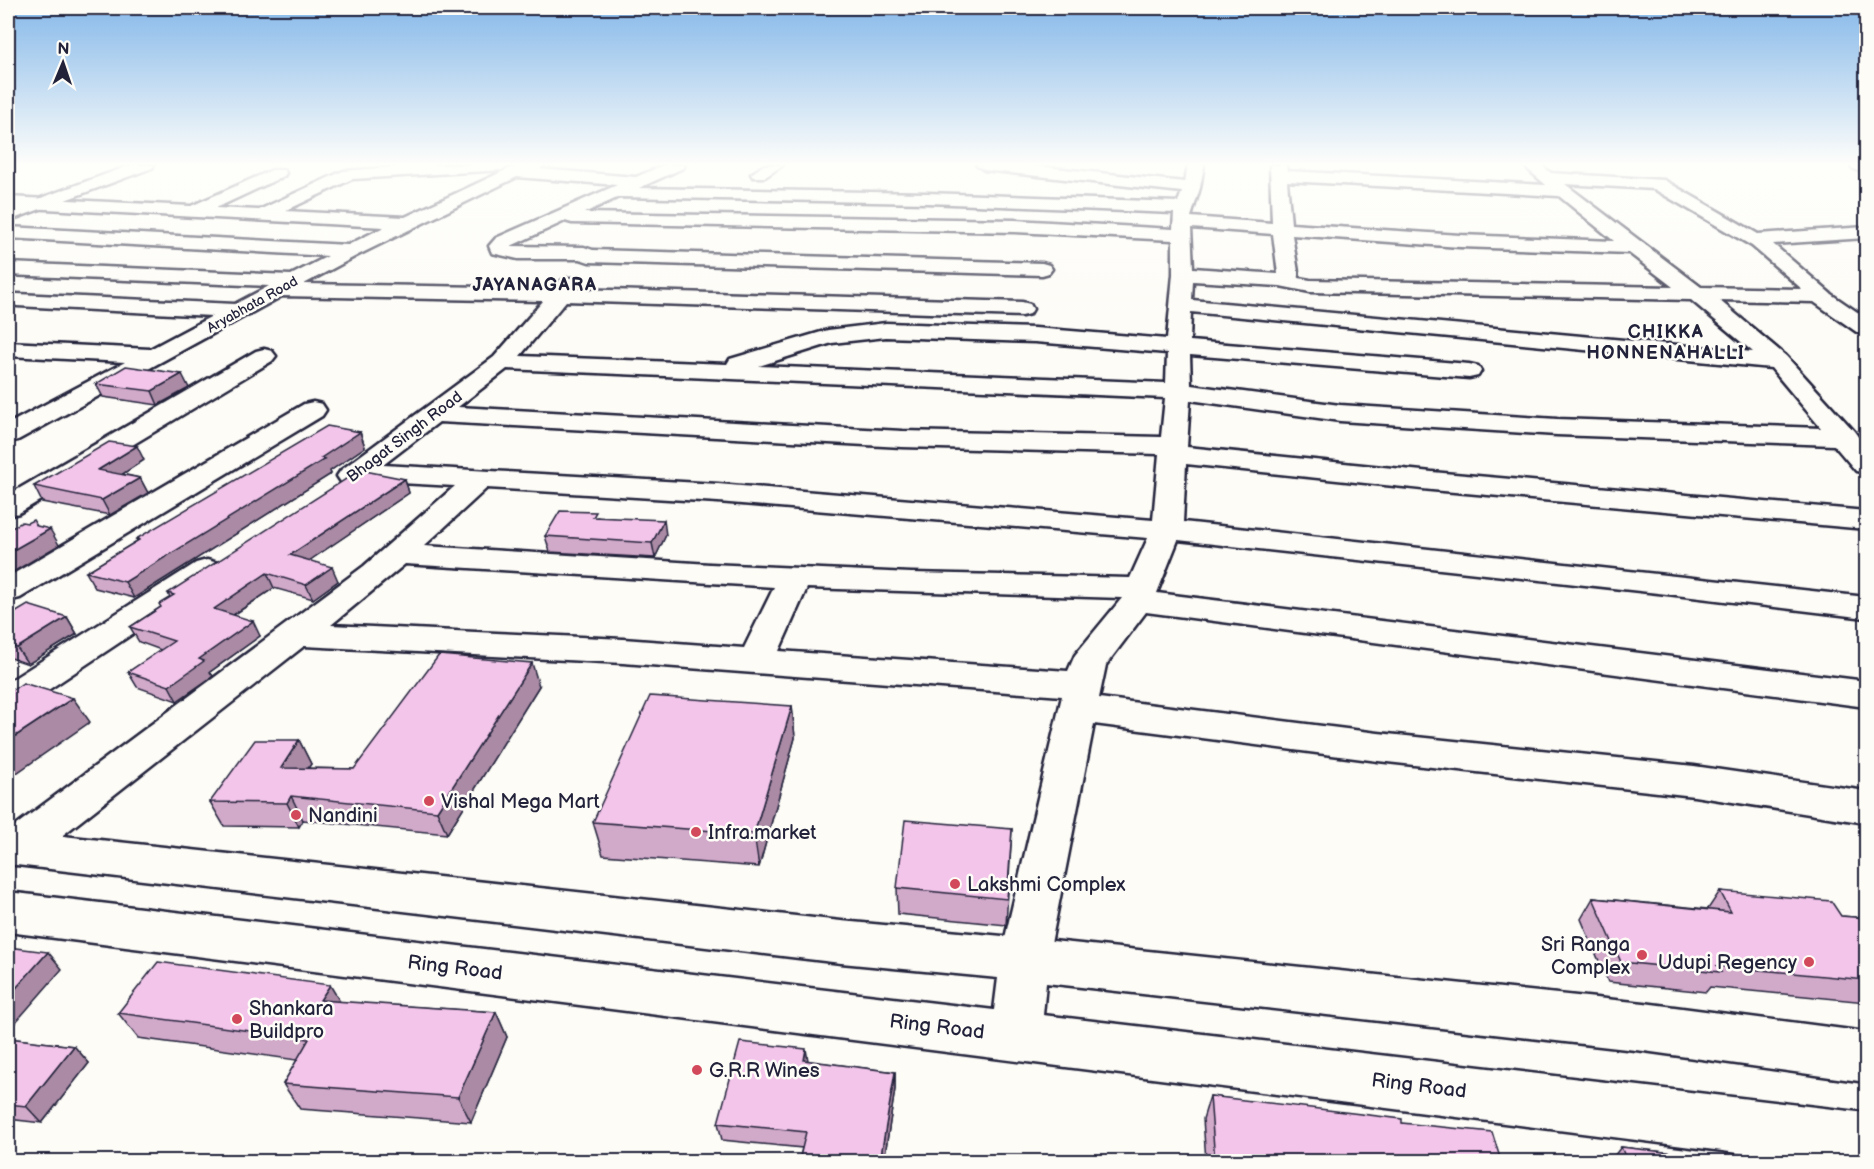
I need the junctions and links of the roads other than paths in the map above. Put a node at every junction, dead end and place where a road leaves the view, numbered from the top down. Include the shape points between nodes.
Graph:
1 (345, 220) edge
2 (414, 220) edge
3 (554, 220) edge
4 (637, 220) edge
5 (916, 220) edge
6 (1065, 220) edge
7 (1186, 220) edge
8 (1246, 220) edge
9 (1282, 220) edge
10 (1599, 220) edge
11 (1720, 220) edge
12 (407, 223) junction
13 (913, 225) junction
14 (532, 229) junction
15 (1282, 229) junction
16 (8, 232) edge
17 (1866, 232) edge
18 (1759, 242) junction
19 (1634, 247) junction
20 (351, 251) junction
21 (587, 254) junction
22 (8, 269) edge
23 (1042, 269) dead end
24 (75, 272) junction
25 (1183, 274) junction
26 (1289, 281) junction
27 (288, 286) junction
28 (1696, 294) junction
29 (562, 295) junction
30 (1819, 296) junction
31 (13, 303) edge
32 (1180, 306) junction
33 (1022, 309) dead end
34 (242, 311) junction
35 (1866, 328) edge
36 (1178, 348) junction
37 (8, 349) edge
38 (157, 356) junction
39 (264, 356) dead end
40 (1778, 361) junction
41 (502, 362) junction
42 (718, 371) junction
43 (1469, 371) dead end
44 (1178, 391) junction
45 (313, 410) dead end
46 (433, 414) junction
47 (13, 428) edge
48 (1857, 449) edge
49 (1173, 450) junction
50 (358, 472) junction
51 (480, 479) junction
52 (329, 491) edge
53 (8, 507) edge
54 (1866, 520) edge
55 (1167, 530) junction
56 (230, 555) edge
57 (396, 555) junction
58 (795, 578) junction
59 (8, 591) edge
60 (1140, 594) junction
61 (1866, 608) edge
62 (296, 634) junction
63 (756, 661) junction
64 (1866, 694) edge
65 (9, 696) edge
66 (1081, 697) junction
67 (1866, 807) edge
68 (12, 847) edge
69 (10, 915) edge
70 (1024, 959) junction
71 (1016, 1036) junction
72 (1866, 1057) edge
73 (1866, 1141) edge

1 - 12 street
2 - 12 street, Aryabhata Road
3 - 14 street
4 - 13 street
5 - 13 street
6 - 13 street via 1015,226
7 - 25 street
8 - 15 street
9 - 15 street
10 - 19 street
11 - 18 street
12 - 20 street, Aryabhata Road
14 - 21 street
14 - 21 street via 503,242 499,249
15 - 19 street
15 - 26 street
16 - 20 street
17 - 18 street via 1764,237
18 - 30 street
19 - 28 street
20 - 27 street, Aryabhata Road
21 - 23 street
21 - 29 street, Bhagat Singh Road
22 - 24 street
24 - 27 street
24 - 31 street
25 - 26 street
25 - 32 street
26 - 28 street via 1310,286
27 - 29 street
27 - 34 street, Aryabhata Road
28 - 30 street
28 - 40 street
29 - 33 street
29 - 41 street, Bhagat Singh Road
30 - 35 street
31 - 34 street
32 - 36 street
32 - 40 street
34 - 38 street, Aryabhata Road
36 - 42 street via 1035,336 870,330 828,337
36 - 43 street
36 - 44 street
37 - 38 street
38 - 47 street, Aryabhata Road
39 - 53 street
40 - 48 street
41 - 42 street
41 - 46 street, Bhagat Singh Road
42 - 44 street
44 - 48 street via 1340,414
44 - 49 street
45 - 59 street
46 - 49 street
46 - 50 street, Bhagat Singh Road
49 - 54 street via 1432,481
49 - 55 street
50 - 51 street
50 - 52 street, Bhagat Singh Road
51 - 55 street via 718,493
51 - 57 street
55 - 60 street
55 - 61 street
56 - 65 street
57 - 58 street
57 - 62 street
58 - 60 street
58 - 63 street
60 - 64 street
60 - 66 street via 1088,663
62 - 63 street
62 - 68 street
63 - 66 street
66 - 67 street via 1367,746 1694,781
66 - 70 street
68 - 70 street via 841,942
69 - 71 street, Ring Road
70 - 71 street
70 - 72 street via 1644,1027
71 - 73 street, Ring Road

